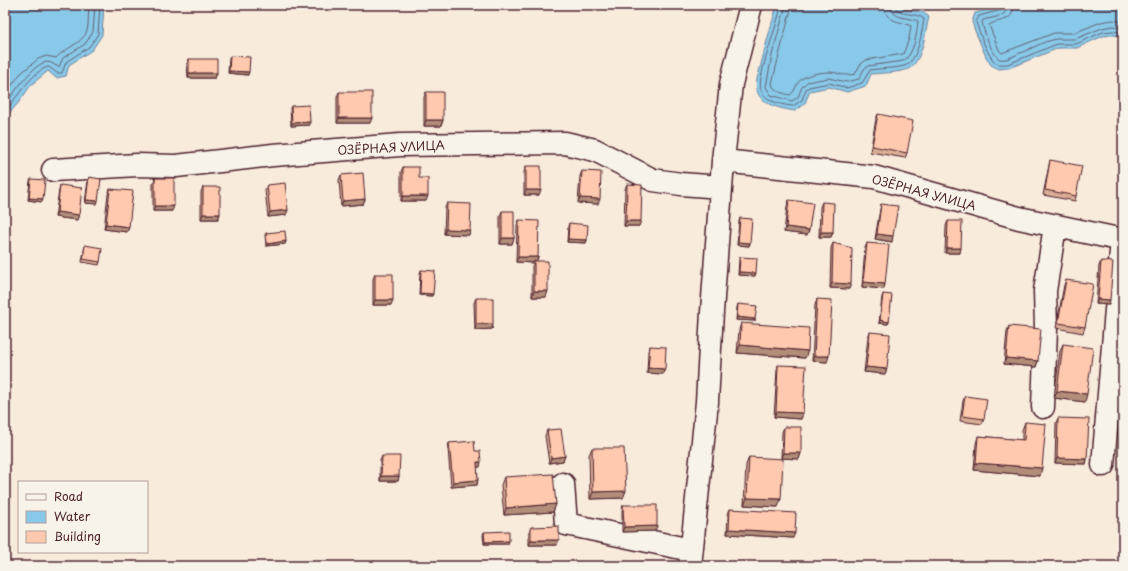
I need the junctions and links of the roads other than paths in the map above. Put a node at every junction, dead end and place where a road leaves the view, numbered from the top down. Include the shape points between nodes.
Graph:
1 (751, 5) edge
2 (723, 161) junction
3 (53, 170) dead end
4 (721, 187) junction
5 (1055, 226) junction
6 (1122, 240) edge
7 (1043, 407) dead end
8 (1103, 465) dead end
9 (562, 484) dead end
10 (691, 558) edge

1 - 2 street via 731,84
2 - 4 street
2 - 5 street, ОЗЁРНАЯ УЛИЦА via 874,177
3 - 4 street, ОЗЁРНАЯ УЛИЦА via 137,165 176,166 400,145 565,143 595,150 653,180
4 - 10 street via 707,402
5 - 6 street, ОЗЁРНАЯ УЛИЦА
5 - 7 street via 1045,292
6 - 8 street
9 - 10 street via 566,524

